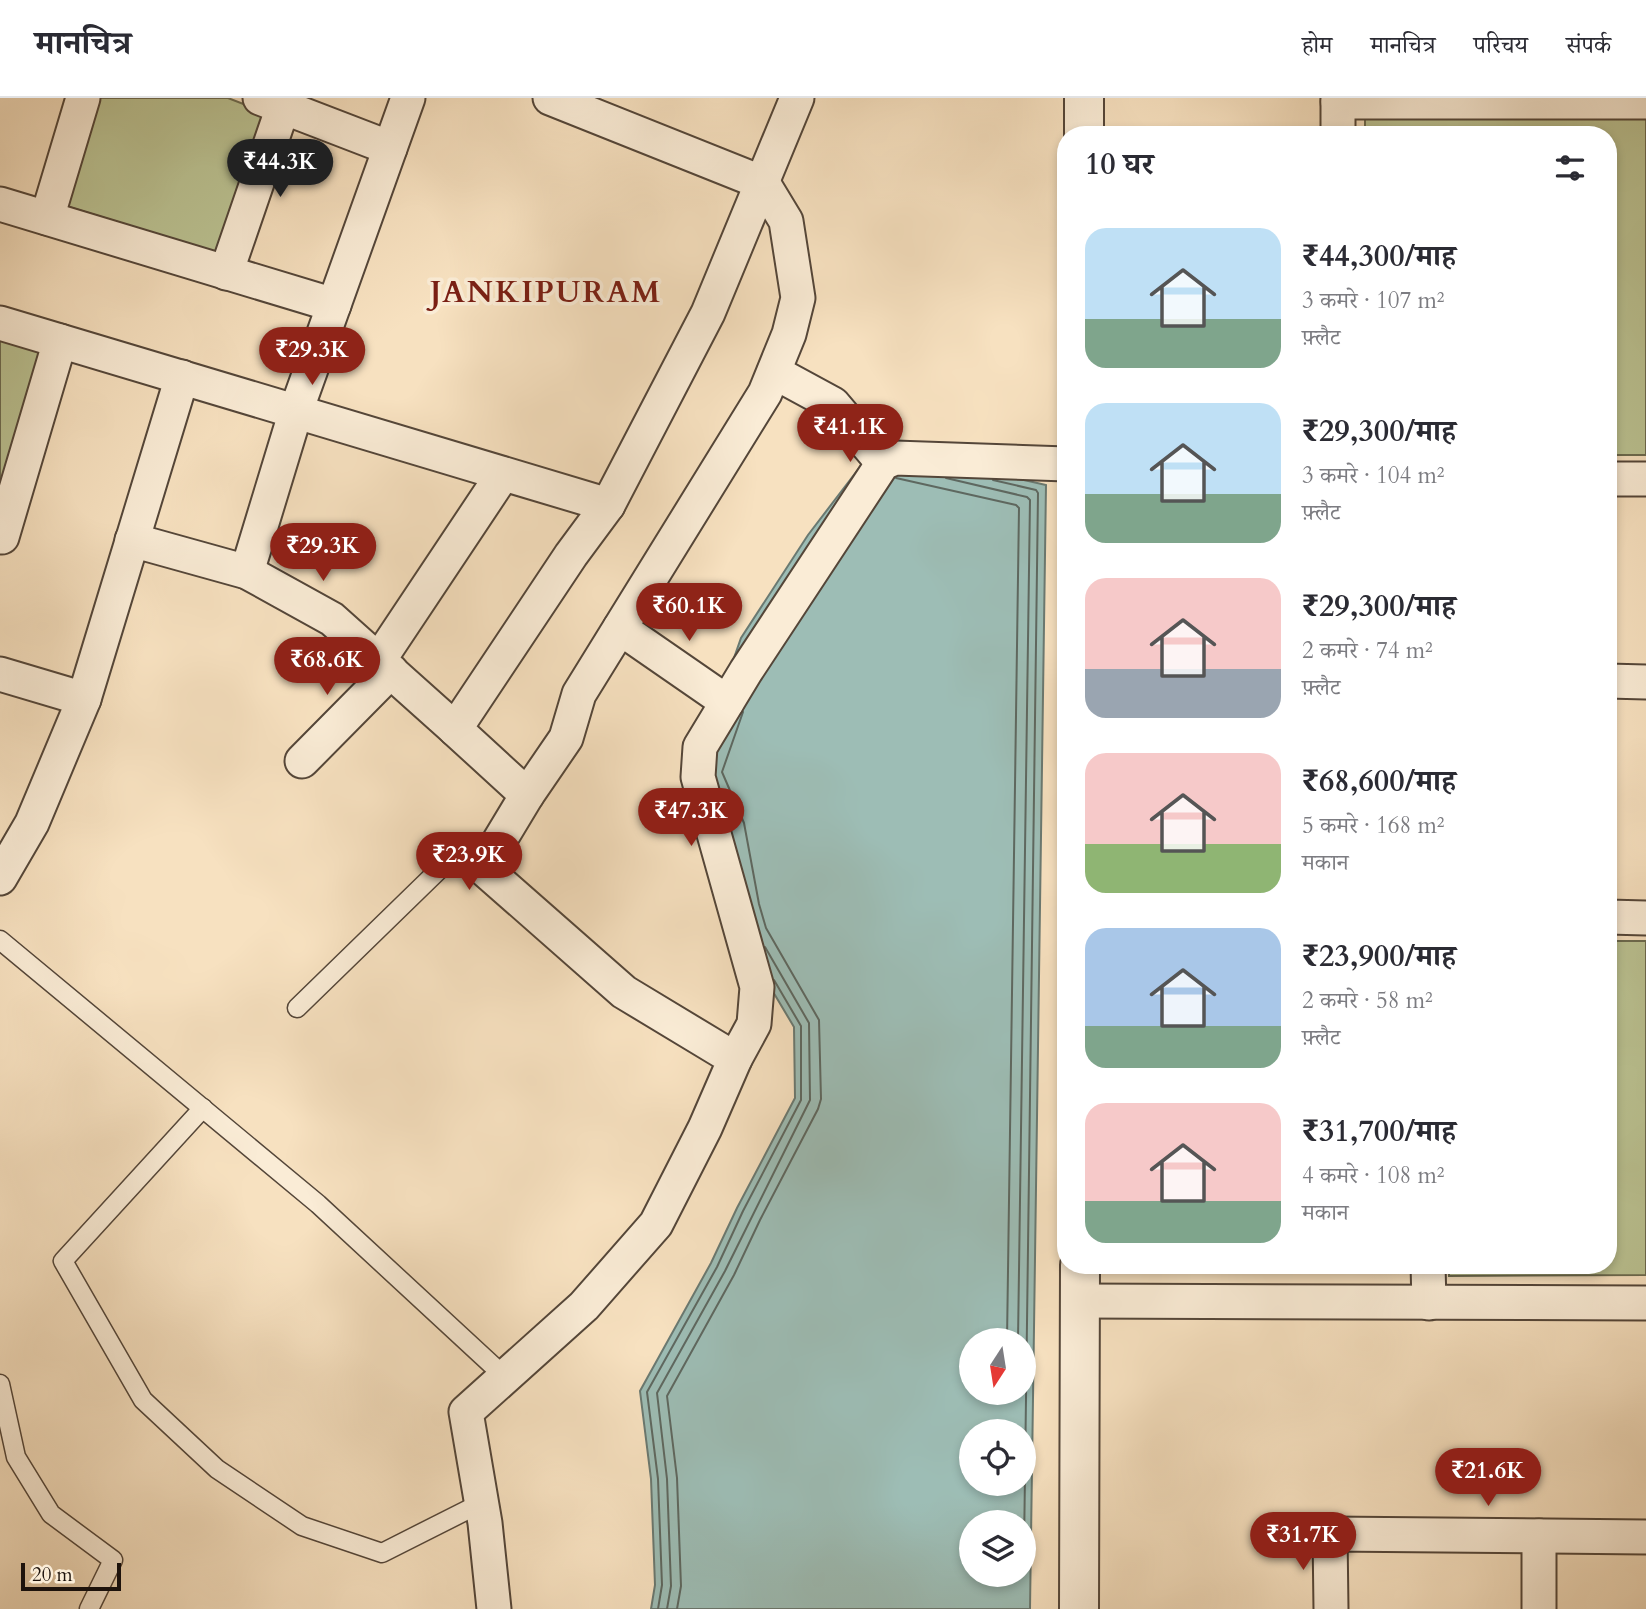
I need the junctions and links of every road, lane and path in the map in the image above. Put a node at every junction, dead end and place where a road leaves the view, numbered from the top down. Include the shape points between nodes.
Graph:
1 (83, 98) edge
2 (408, 98) edge
3 (550, 98) edge
4 (797, 98) edge
5 (1084, 98) edge
6 (1338, 100) edge
7 (271, 102) edge
8 (1646, 102) edge
9 (1084, 126) edge
10 (1338, 126) edge
11 (390, 148) junction
12 (763, 183) junction
13 (0, 204) edge
14 (47, 218) junction
15 (226, 273) junction
16 (334, 305) junction
17 (0, 323) edge
18 (60, 341) junction
19 (774, 372) junction
20 (182, 377) junction
21 (296, 411) junction
22 (883, 463) junction
23 (1057, 464) edge
24 (503, 474) junction
25 (1617, 479) edge
26 (1646, 479) edge
27 (608, 505) junction
28 (0, 536) edge
29 (132, 540) junction
30 (247, 572) junction
31 (620, 628) junction
32 (385, 666) junction
33 (0, 674) edge
34 (1617, 681) edge
35 (1646, 682) edge
36 (84, 699) junction
37 (727, 702) junction
38 (455, 729) junction
39 (302, 761) dead end
40 (527, 795) junction
41 (483, 868) junction
42 (0, 878) edge
43 (1617, 917) edge
44 (1646, 918) edge
45 (0, 940) edge
46 (297, 1008) dead end
47 (735, 1059) junction
48 (203, 1108) junction
49 (1429, 1274) edge
50 (1080, 1283) edge
51 (1429, 1303) junction
52 (1646, 1303) edge
53 (505, 1377) junction
54 (0, 1384) edge
55 (3, 1413) edge
56 (481, 1503) junction
57 (1539, 1536) junction
58 (1646, 1537) edge
59 (89, 1609) edge
60 (494, 1609) edge
61 (1079, 1609) edge
62 (1331, 1609) edge
63 (1539, 1609) edge

1 - 14 street
2 - 11 street
3 - 12 street
4 - 12 street
5 - 9 street
6 - 8 street
6 - 10 street
7 - 11 street
7 - 15 street
11 - 16 street
12 - 19 street via 786,221 798,298
12 - 27 street via 708,313
13 - 14 street
14 - 15 street
15 - 16 street
16 - 21 street
17 - 18 street
18 - 20 street
18 - 28 street
19 - 22 street via 833,404
19 - 31 street
20 - 21 street
20 - 29 street
21 - 24 street
21 - 30 street
22 - 23 street via 895,458
22 - 37 street
24 - 27 street
24 - 32 street
25 - 26 street
27 - 38 street
29 - 30 street
29 - 36 street
30 - 32 street via 332,619
31 - 37 street
31 - 40 street via 579,694 566,738
32 - 38 street
32 - 39 street
33 - 36 street
34 - 35 street
36 - 42 street via 32,823
37 - 47 street via 700,747 698,777 757,987 754,1024
38 - 40 street
40 - 41 street
41 - 46 lane via 447,862
41 - 47 street via 624,992
43 - 44 street
45 - 48 lane
47 - 53 street via 656,1224 584,1306
48 - 53 lane via 318,1204
48 - 56 lane via 63,1261 143,1400 217,1469 302,1526 382,1553
49 - 51 street
50 - 51 street
50 - 61 street
51 - 52 street
53 - 56 street via 466,1412
54 - 55 lane
55 - 59 lane via 16,1457 51,1514 113,1560
56 - 60 street
57 - 58 street
57 - 62 street via 1330,1534
57 - 63 street

